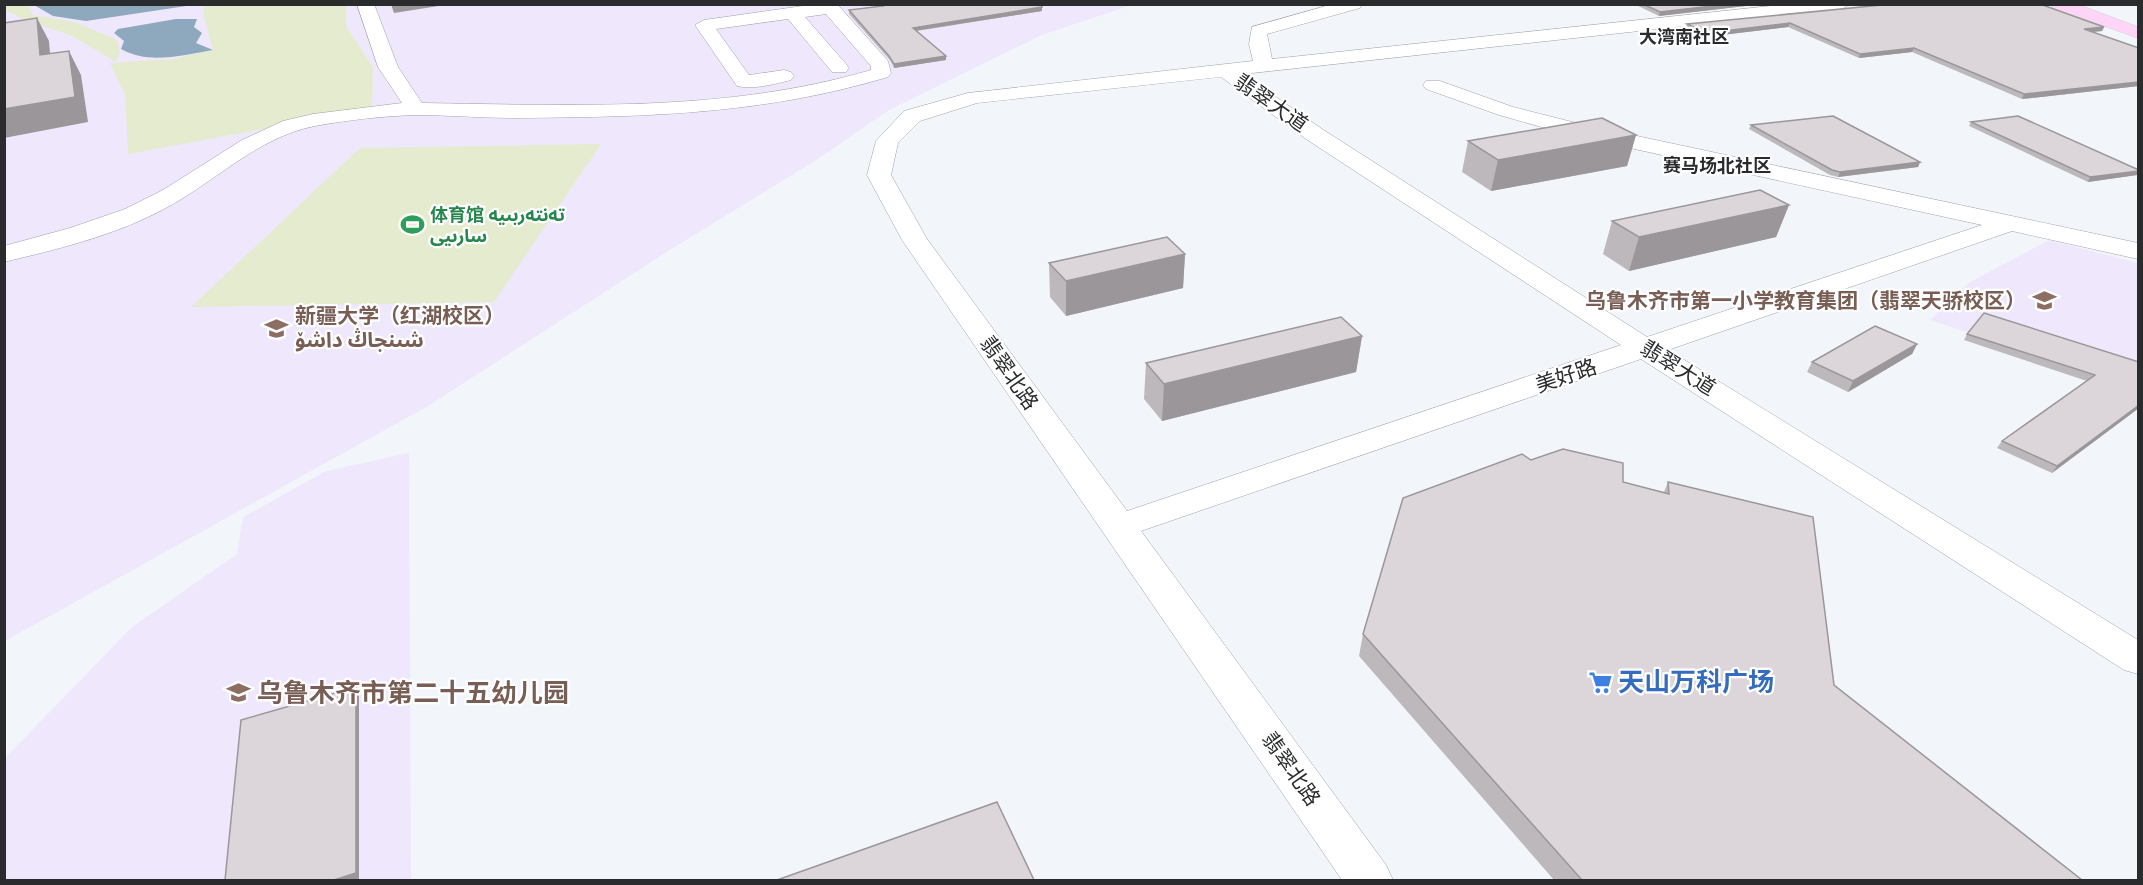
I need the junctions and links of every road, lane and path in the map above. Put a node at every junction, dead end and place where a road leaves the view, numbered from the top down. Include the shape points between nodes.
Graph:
1 (364, 4) edge
2 (1354, 4) edge
3 (1842, 4) edge
4 (2059, 4) edge
5 (2091, 4) edge
6 (829, 6) edge
7 (792, 13) junction
8 (2139, 21) edge
9 (2139, 33) edge
10 (1264, 66) junction
11 (1222, 69) junction
12 (801, 78) junction
13 (1433, 85) dead end
14 (416, 109) junction
15 (2012, 223) junction
16 (2139, 251) edge
17 (4, 254) edge
18 (1647, 349) junction
19 (1118, 526) junction
20 (2139, 659) edge
21 (1370, 880) edge

1 - 14 street via 388,67
2 - 10 street via 1258,31
3 - 10 street, 翡翠北路
4 - 9 main road
5 - 8 main road
6 - 7 street
6 - 12 street via 881,65 881,74 857,82
7 - 12 street via 839,68
7 - 12 street via 704,25 744,82
10 - 11 street, 翡翠北路
11 - 18 street, 翡翠大道 via 1314,134
11 - 19 street, 翡翠北路 via 975,97 912,116 887,141 879,175 915,240
12 - 14 street via 717,105 503,112
13 - 15 street via 1506,111 1575,129
14 - 17 street via 310,121 281,129 152,206 99,229
15 - 16 street
15 - 18 street, 美好路
18 - 19 street, 美好路
18 - 20 street, 翡翠大道
19 - 21 street, 翡翠北路

